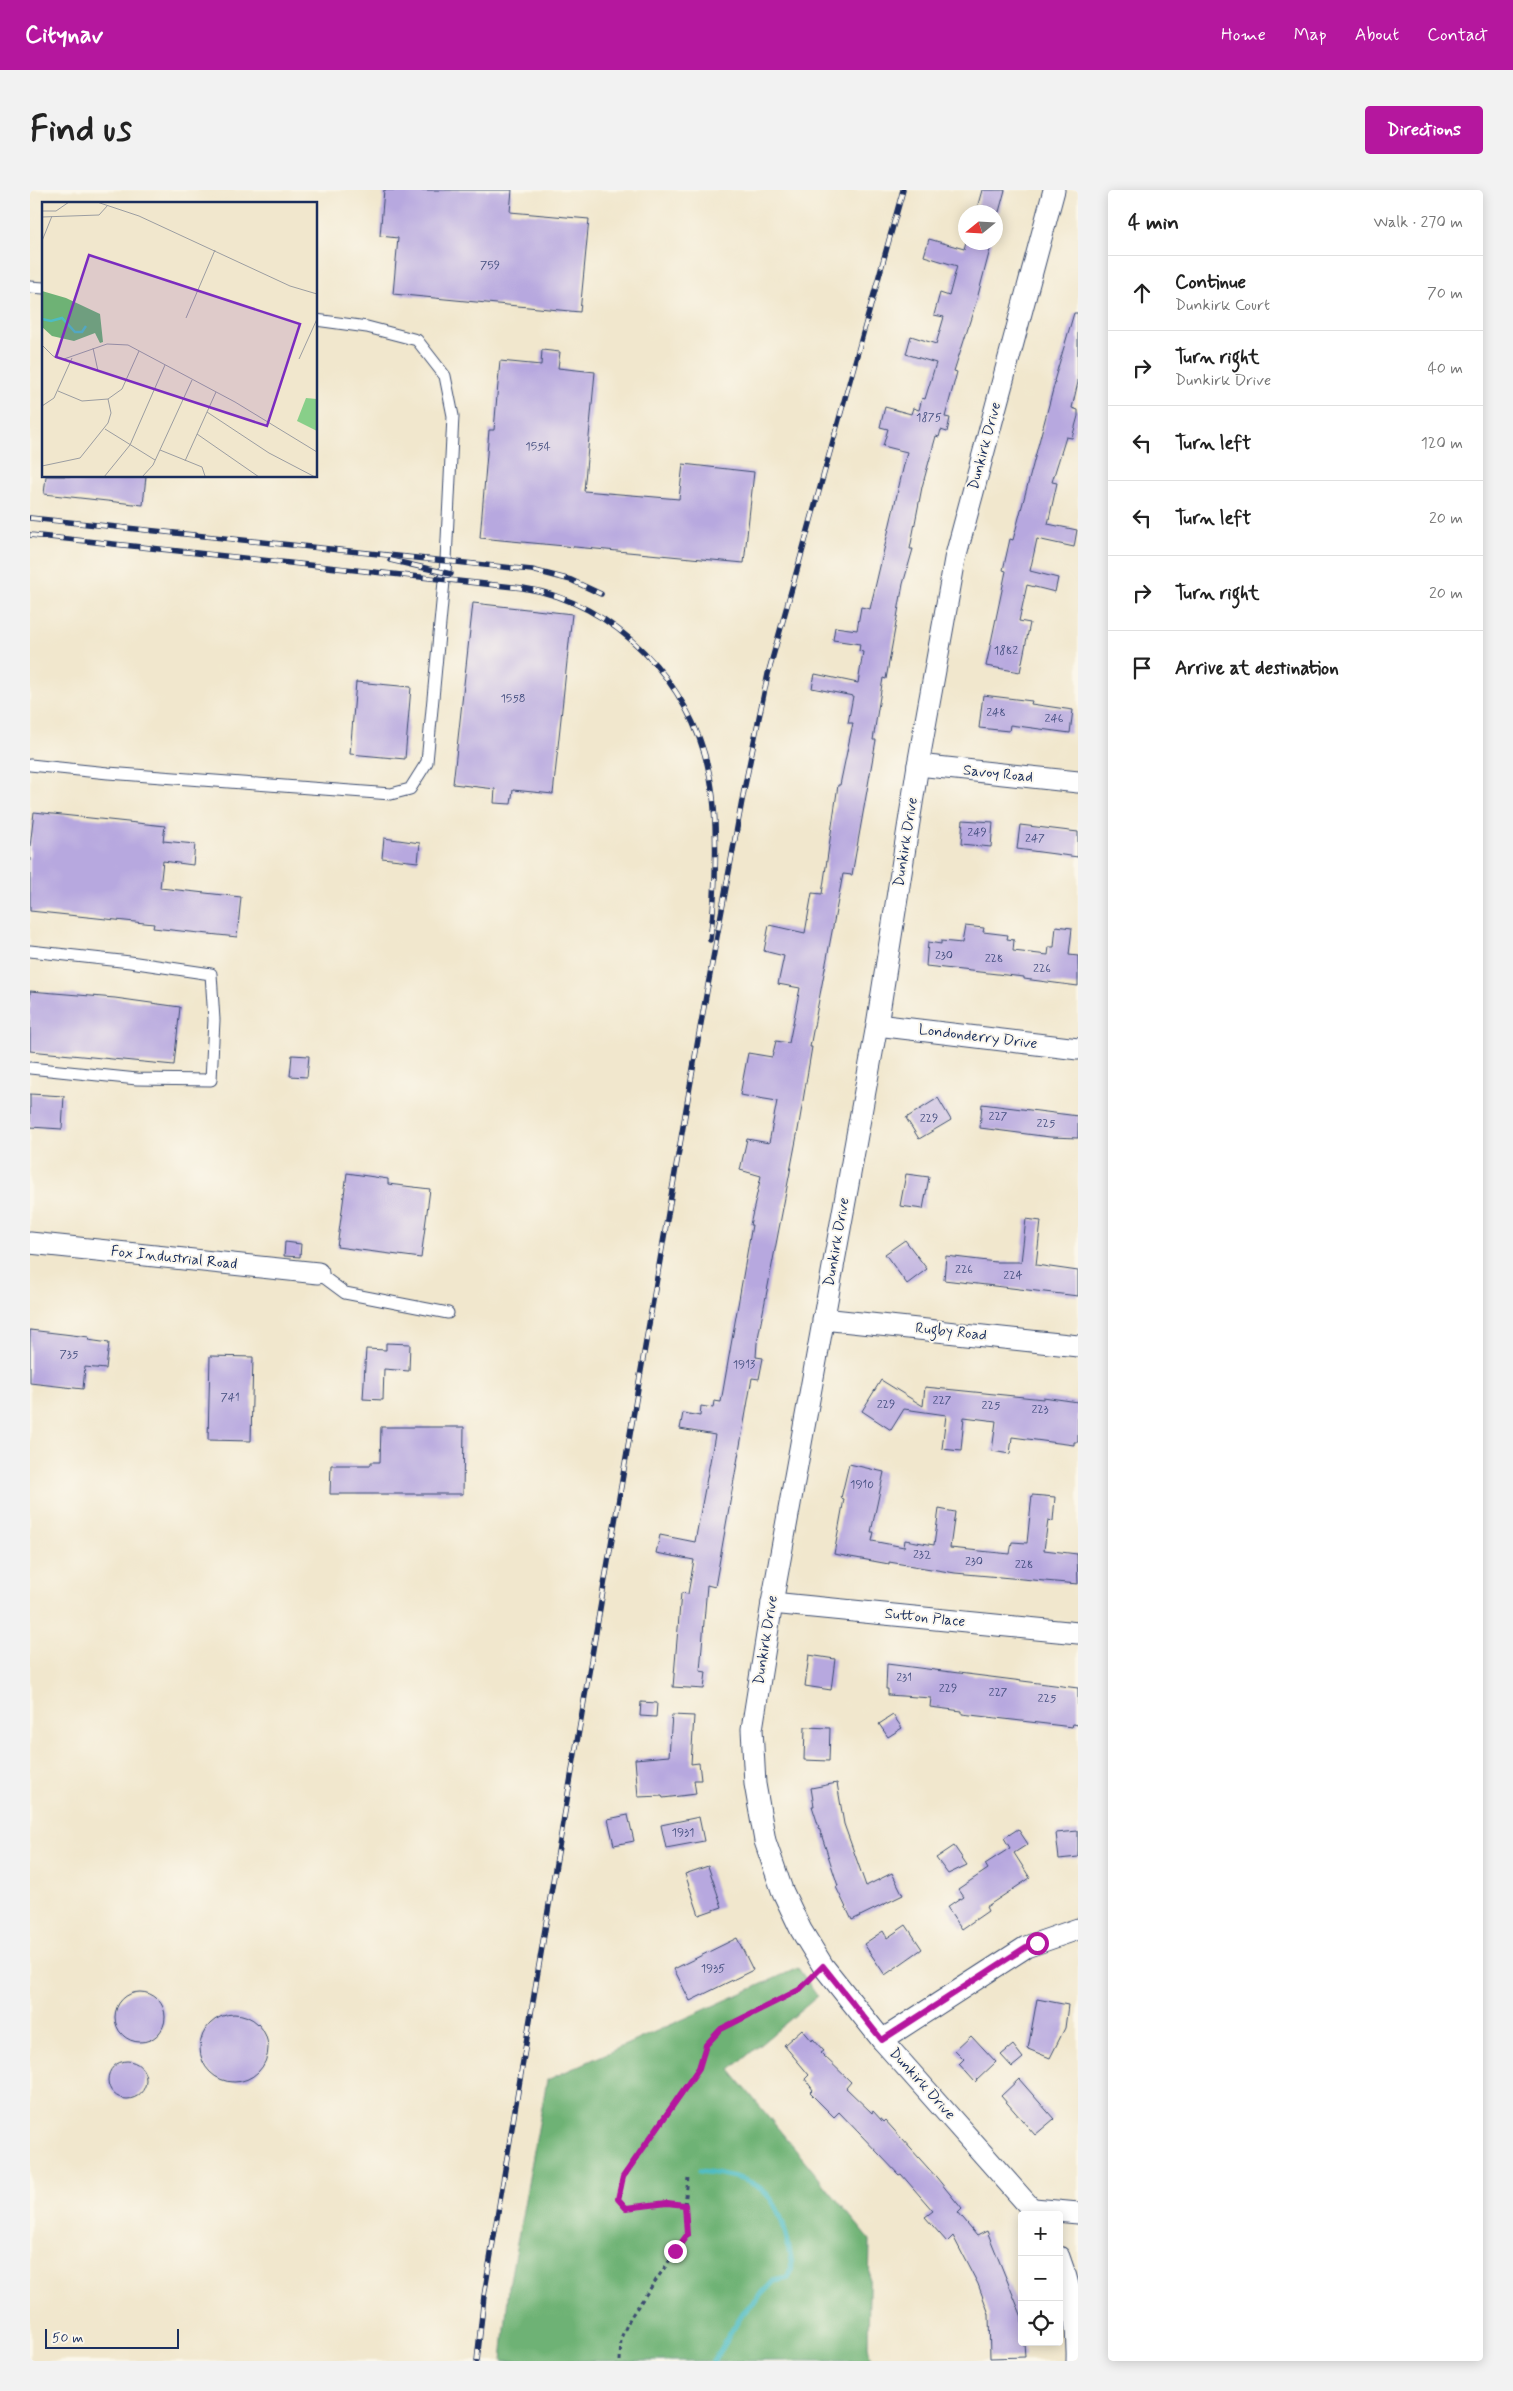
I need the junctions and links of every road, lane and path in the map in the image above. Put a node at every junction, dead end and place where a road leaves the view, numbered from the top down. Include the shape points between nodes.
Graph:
1 (1054, 190) edge
2 (318, 320) edge
3 (30, 765) edge
4 (918, 765) junction
5 (1078, 782) edge
6 (30, 951) edge
7 (877, 1025) junction
8 (1078, 1049) edge
9 (30, 1068) edge
10 (30, 1243) edge
11 (318, 1273) joint
12 (448, 1313) dead end
13 (823, 1319) junction
14 (1078, 1346) edge
15 (772, 1603) junction
16 (1078, 1633) edge
17 (1078, 1929) edge
18 (823, 1966) junction
19 (882, 2040) junction
20 (688, 2178) dead end
21 (685, 2205) junction
22 (1035, 2211) edge
23 (1063, 2212) edge
24 (1078, 2212) edge
25 (1063, 2267) edge
26 (620, 2361) edge
27 (1076, 2361) edge

1 - 4 street, Dunkirk Drive via 955,559
2 - 3 lane via 367,327 417,340 445,376 454,416 446,560 427,762 410,789 391,794
4 - 5 street, Savoy Road
4 - 7 street, Dunkirk Drive
6 - 9 lane via 211,974 214,1020 211,1080 138,1079
7 - 8 street, Londonderry Drive
7 - 13 street, Dunkirk Drive
10 - 11 street, Fox Industrial Road
11 - 12 lane via 345,1293
13 - 14 street, Rugby Road
13 - 15 street, Dunkirk Drive
15 - 16 street, Sutton Place
15 - 18 street, Dunkirk Drive via 752,1730 755,1784 765,1841 782,1890
17 - 19 street via 1026,1947
18 - 19 street, Dunkirk Drive
18 - 21 path via 799,1990 721,2029 706,2045 699,2068 623,2177 618,2199 626,2208 667,2203
19 - 22 street, Dunkirk Drive
20 - 21 path
21 - 26 path via 687,2235 630,2318 621,2338
23 - 24 street
25 - 27 street via 1076,2316

